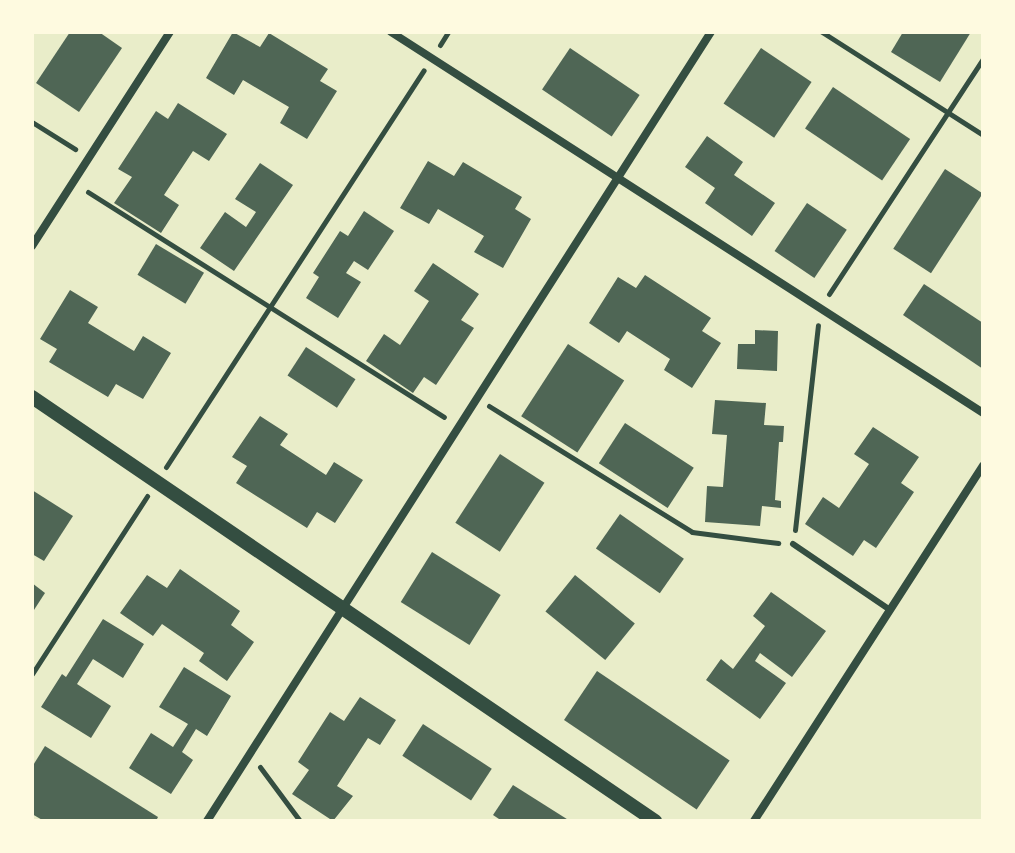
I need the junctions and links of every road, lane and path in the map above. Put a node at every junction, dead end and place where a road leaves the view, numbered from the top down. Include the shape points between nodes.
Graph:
1 (170, 32) edge
2 (391, 32) edge
3 (448, 32) edge
4 (711, 32) edge
5 (822, 32) edge
6 (432, 58) junction
7 (983, 59) edge
8 (948, 112) junction
9 (32, 122) edge
10 (983, 135) edge
11 (89, 159) junction
12 (618, 178) junction
13 (73, 183) junction
14 (32, 246) edge
15 (270, 307) junction
16 (820, 308) junction
17 (32, 397) edge
18 (478, 399) junction
19 (983, 413) edge
20 (459, 427) junction
21 (983, 465) edge
22 (156, 482) junction
23 (793, 544) junction
24 (342, 610) junction
25 (890, 610) junction
26 (32, 674) edge
27 (249, 755) junction
28 (207, 821) edge
29 (300, 821) edge
30 (655, 821) edge
31 (754, 821) edge

1 - 11 street
2 - 6 street
3 - 6 path
4 - 12 street
5 - 8 path
6 - 12 street
6 - 15 path
7 - 8 path
8 - 10 path
8 - 16 path
9 - 11 path
11 - 13 street
12 - 16 street
12 - 18 street
13 - 14 street
13 - 15 path
15 - 20 path
15 - 22 path
16 - 19 street
16 - 23 path
17 - 22 street
18 - 20 street
18 - 23 path via 692,532
20 - 24 street
21 - 25 street
22 - 24 street
22 - 26 path
23 - 25 lane
24 - 27 street
24 - 30 street
25 - 31 street
27 - 28 street
27 - 29 path

